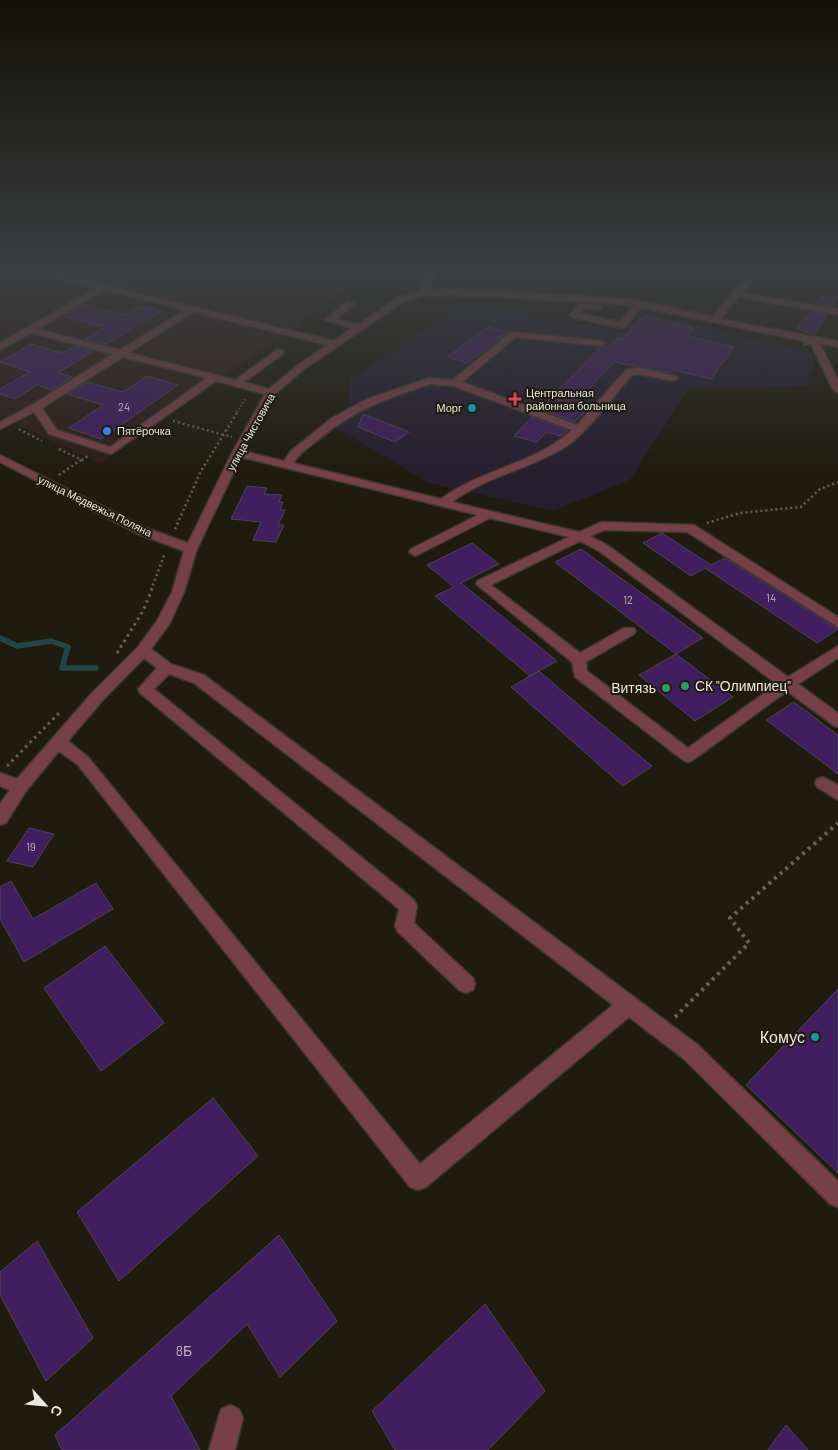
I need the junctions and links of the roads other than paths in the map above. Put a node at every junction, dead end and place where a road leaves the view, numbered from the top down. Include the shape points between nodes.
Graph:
1 (15, 339) edge
2 (67, 339) edge
3 (144, 339) edge
4 (314, 339) edge
5 (344, 339) edge
6 (508, 339) edge
7 (559, 339) edge
8 (766, 339) edge
9 (806, 339) edge
10 (814, 340) junction
11 (600, 343) dead end
12 (336, 344) junction
13 (838, 344) edge
14 (0, 347) edge
15 (123, 352) junction
16 (280, 352) dead end
17 (215, 377) junction
18 (673, 378) dead end
19 (835, 378) edge
20 (237, 383) junction
21 (455, 383) junction
22 (838, 390) edge
23 (271, 392) junction
24 (36, 408) junction
25 (0, 426) edge
26 (579, 429) junction
27 (237, 453) junction
28 (0, 458) edge
29 (287, 464) junction
30 (443, 503) junction
31 (488, 514) junction
32 (580, 536) junction
33 (191, 549) junction
34 (415, 552) dead end
35 (838, 623) edge
36 (629, 632) dead end
37 (143, 650) junction
38 (838, 651) edge
39 (579, 660) junction
40 (166, 668) junction
41 (787, 684) junction
42 (838, 721) edge
43 (58, 742) junction
44 (3, 773) edge
45 (823, 783) dead end
46 (20, 787) junction
47 (838, 794) edge
48 (0, 818) edge
49 (466, 984) dead end
50 (628, 1006) junction
51 (838, 1196) edge
52 (230, 1418) dead end
53 (222, 1450) edge

1 - 14 street
2 - 15 street
3 - 15 street
4 - 12 street
5 - 12 street, улица Чистовича
6 - 21 street
7 - 11 street
8 - 10 street via 800,346
9 - 10 street, улица Чистовича
10 - 13 street, улица Чистовича
10 - 19 street
12 - 23 street, улица Чистовича
15 - 17 street
15 - 24 street
16 - 20 street
17 - 20 street
17 - 24 street via 111,451 53,432
18 - 26 street via 629,372
19 - 22 street
20 - 23 street
21 - 26 street
21 - 29 street via 429,381 371,401 316,434
23 - 27 street, улица Чистовича
24 - 25 street
26 - 30 street via 564,443 526,463 460,490
27 - 29 street
27 - 33 street, улица Чистовича
28 - 33 street, улица Медвежья Поляна via 142,531
29 - 30 street
30 - 31 street
31 - 32 street
31 - 34 street
32 - 35 street via 602,526 690,528
32 - 39 street via 482,584
32 - 41 street via 603,548
33 - 37 street, улица Чистовича via 167,616
36 - 39 street
37 - 40 street
37 - 43 street, улица Чистовича
38 - 41 street
39 - 41 street via 580,674 688,756
40 - 49 street via 146,689 408,906 404,926
40 - 50 street via 198,679
41 - 42 street
43 - 46 street, улица Чистовича
43 - 50 street via 84,760 418,1179
44 - 46 street
45 - 47 street
46 - 48 street, улица Чистовича
50 - 51 street via 691,1052
52 - 53 street

